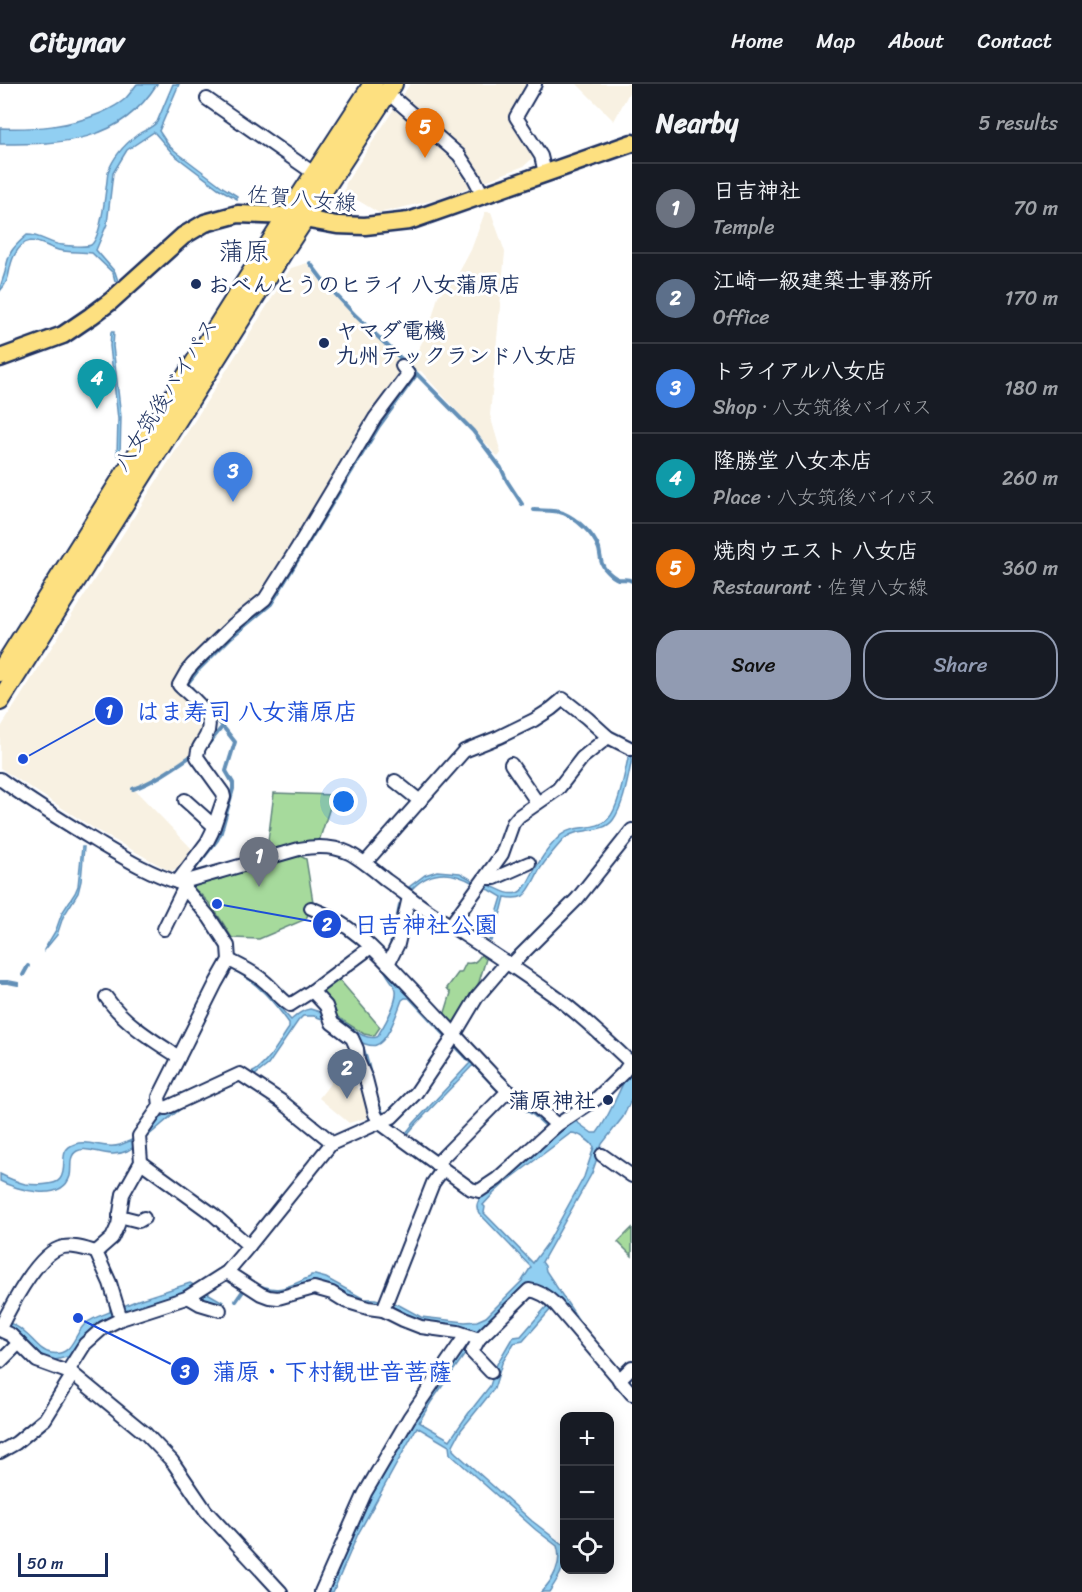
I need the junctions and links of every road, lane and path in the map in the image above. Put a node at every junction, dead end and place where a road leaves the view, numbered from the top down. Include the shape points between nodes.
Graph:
1 (373, 84) edge
2 (535, 84) edge
3 (394, 92) edge
4 (207, 99) dead end
5 (632, 143) edge
6 (544, 173) junction
7 (315, 174) junction
8 (483, 195) junction
9 (296, 218) junction
10 (0, 358) edge
11 (402, 366) dead end
12 (0, 672) edge
13 (0, 701) edge
14 (608, 737) junction
15 (631, 748) edge
16 (511, 764) dead end
17 (0, 779) edge
18 (395, 781) dead end
19 (185, 800) dead end
20 (420, 801) junction
21 (537, 802) junction
22 (214, 826) junction
23 (632, 830) edge
24 (365, 863) junction
25 (529, 863) dead end
26 (481, 883) junction
27 (180, 884) junction
28 (406, 895) junction
29 (311, 908) dead end
30 (450, 926) junction
31 (164, 929) dead end
32 (371, 947) junction
33 (232, 962) junction
34 (386, 962) junction
35 (509, 964) junction
36 (312, 991) junction
37 (106, 997) dead end
38 (453, 1037) junction
39 (179, 1057) junction
40 (630, 1060) edge
41 (505, 1095) junction
42 (160, 1106) junction
43 (380, 1123) junction
44 (557, 1125) junction
45 (331, 1144) junction
46 (602, 1155) dead end
47 (141, 1162) junction
48 (439, 1167) junction
49 (632, 1176) edge
50 (120, 1216) junction
51 (144, 1218) dead end
52 (249, 1246) junction
53 (96, 1252) junction
54 (227, 1272) junction
55 (194, 1293) junction
56 (385, 1305) junction
57 (220, 1310) dead end
58 (119, 1313) junction
59 (1, 1326) edge
60 (466, 1335) junction
61 (479, 1338) junction
62 (20, 1343) junction
63 (0, 1362) edge
64 (632, 1367) edge
65 (491, 1372) dead end
66 (71, 1373) junction
67 (619, 1380) junction
68 (632, 1394) edge
69 (0, 1452) edge
70 (280, 1592) edge
71 (321, 1592) edge

1 - 7 highway, 八女筑後バイパス
2 - 6 street via 516,117 541,156
3 - 8 street via 459,155
3 - 9 highway, 八女筑後バイパス
4 - 7 street
5 - 6 main road, 佐賀八女線
6 - 8 main road, 佐賀八女線
7 - 9 highway, 八女筑後バイパス
8 - 9 main road, 佐賀八女線 via 409,221 346,226
9 - 10 main road, 佐賀八女線 via 237,214 205,223 183,236 92,316 63,334
9 - 12 highway, 八女筑後バイパス
9 - 13 highway, 八女筑後バイパス
11 - 22 street via 408,374 375,418 265,599 193,664 179,685 208,717 210,726 197,757 224,797
14 - 15 street
14 - 20 street via 563,699 534,720 464,751
14 - 21 street via 582,758 558,789
16 - 21 street
17 - 27 street via 127,860
18 - 20 street
19 - 22 street
20 - 24 street
21 - 26 street via 513,823 502,854
22 - 27 street
23 - 35 street via 577,899
24 - 27 street via 347,852 313,847
24 - 28 street
25 - 26 street
26 - 30 street
27 - 31 street
27 - 33 street via 209,917 228,946
28 - 30 street
28 - 34 street via 398,944
29 - 32 street via 354,931
30 - 35 street
32 - 34 street
32 - 36 street
33 - 36 street via 265,981 290,1005
33 - 39 street via 216,983
34 - 38 street
35 - 38 street via 477,997
35 - 40 street via 561,1001
36 - 43 street via 326,1006 330,1019 352,1038
37 - 39 street via 141,1031
38 - 41 street
38 - 43 street via 416,1093 392,1117
39 - 42 street via 159,1097
40 - 44 street via 623,1073 596,1099
41 - 44 street via 538,1108
41 - 48 street
42 - 45 street via 165,1108 240,1074
42 - 47 street via 139,1139
43 - 45 street
43 - 48 street
44 - 48 street via 479,1191
45 - 52 street
46 - 49 street
47 - 50 street via 123,1194
47 - 52 street
48 - 56 street
50 - 51 street via 139,1221
50 - 53 street via 112,1238
52 - 54 street
53 - 58 street
53 - 59 street via 65,1246 56,1249 35,1268
54 - 55 street
54 - 56 street via 269,1298 314,1287 368,1308
55 - 57 street via 200,1304
55 - 58 street
56 - 60 street via 403,1320
58 - 66 street via 85,1344
59 - 62 street
60 - 61 street
60 - 71 street via 409,1418 365,1493
61 - 65 street via 472,1352
61 - 67 street via 529,1290 535,1290 553,1302
62 - 63 street
62 - 66 street via 38,1360
64 - 67 street
66 - 69 street via 45,1419
66 - 70 street via 146,1434 172,1461 206,1511
67 - 68 street

